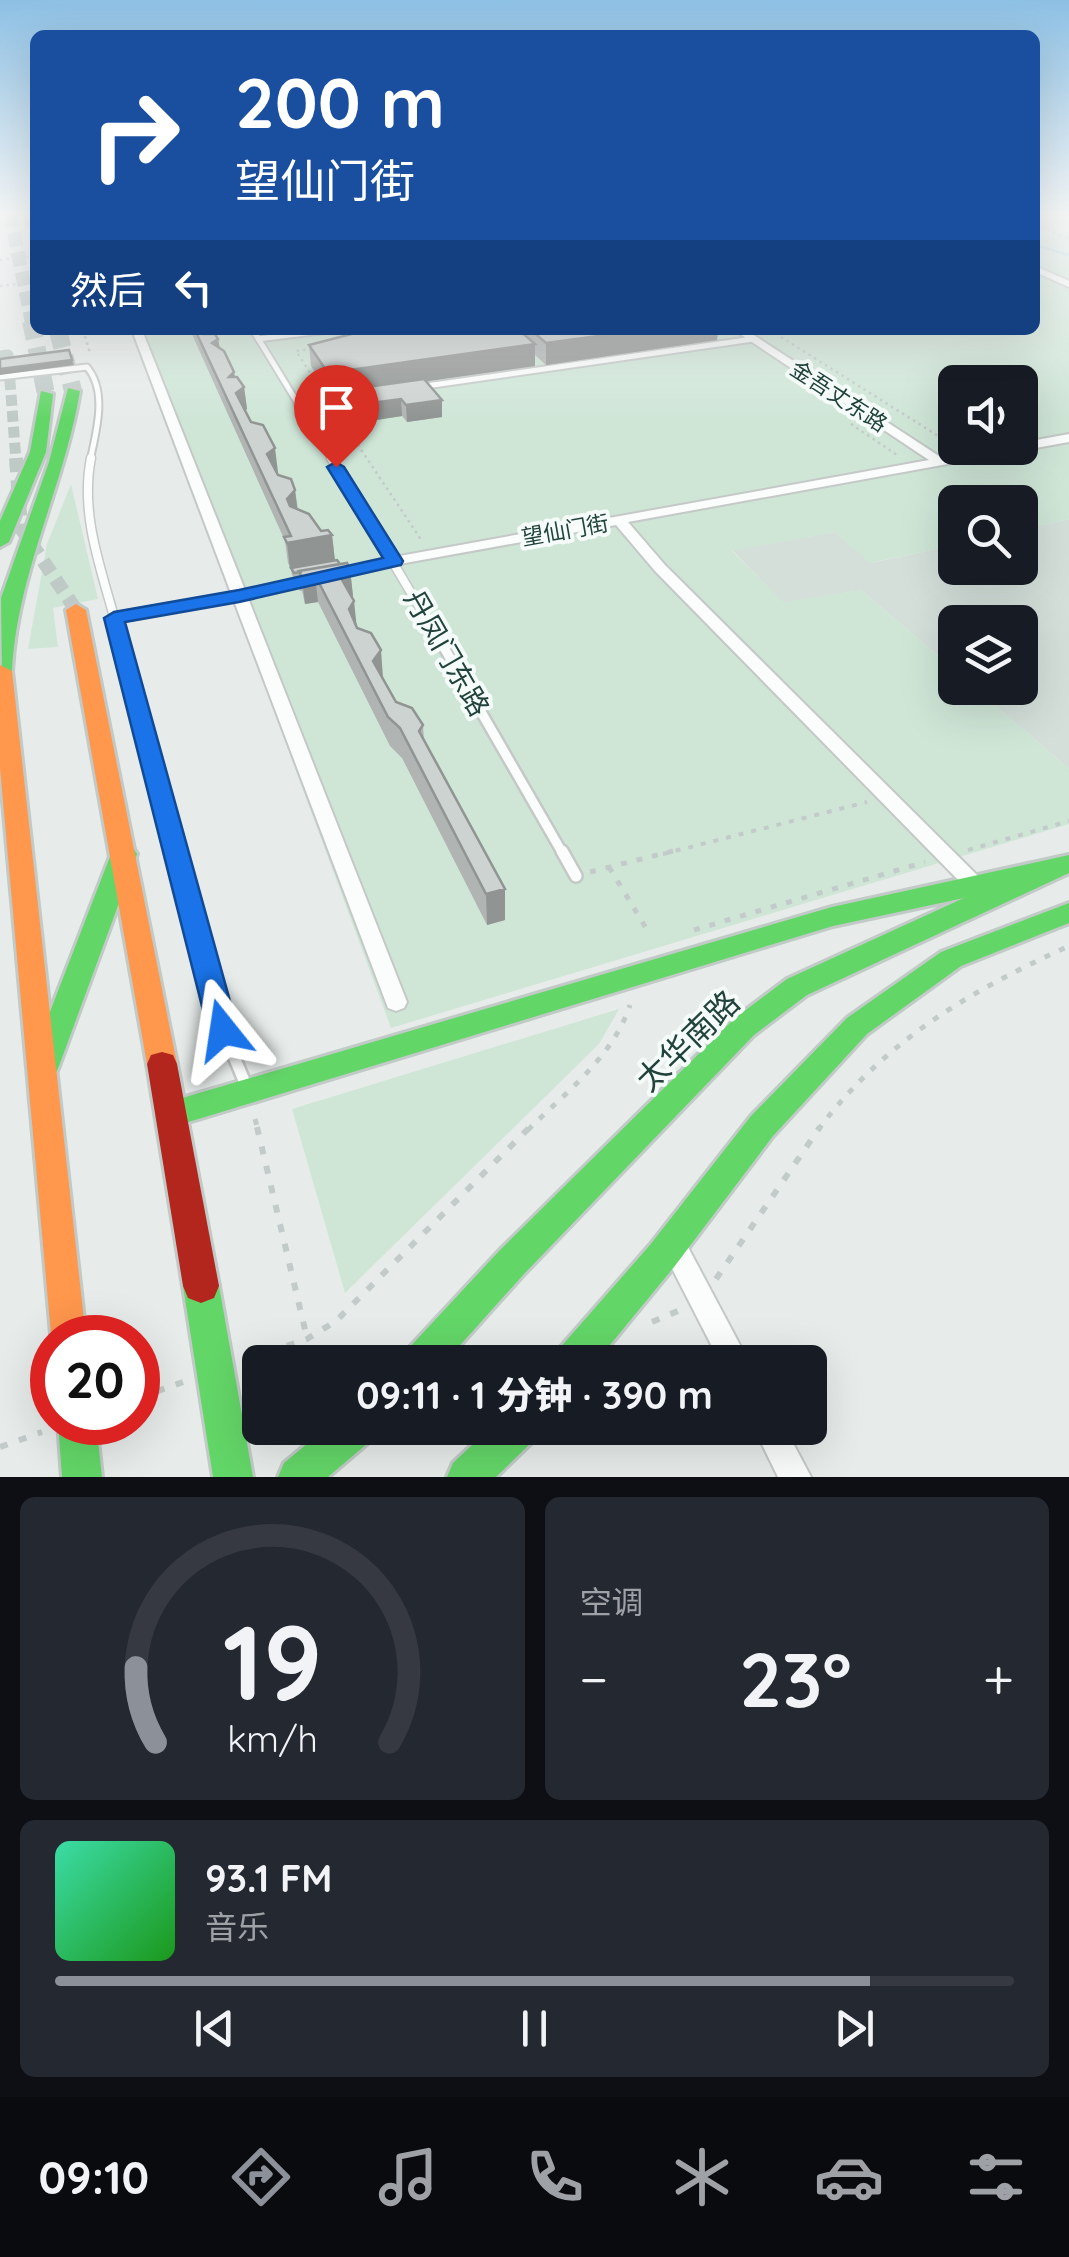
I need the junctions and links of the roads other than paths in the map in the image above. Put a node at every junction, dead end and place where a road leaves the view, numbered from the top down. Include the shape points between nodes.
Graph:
1 (139, 335) edge
2 (256, 335) edge
3 (290, 335) edge
4 (747, 335) edge
5 (258, 339) junction
6 (753, 339) junction
7 (0, 377) edge
8 (404, 389) edge
9 (72, 391) tunnel mouth
10 (46, 394) tunnel mouth
11 (366, 394) edge
12 (296, 404) junction
13 (1069, 438) edge
14 (1038, 443) edge
15 (938, 461) edge
16 (938, 462) edge
17 (619, 520) junction
18 (0, 542) edge
19 (394, 561) junction
20 (239, 596) junction
21 (76, 610) tunnel mouth
22 (114, 618) junction
23 (124, 854) junction
24 (1069, 864) edge
25 (1044, 872) junction
26 (576, 876) road end
27 (976, 886) junction
28 (1064, 921) edge
29 (396, 1002) dead end
30 (42, 1072) junction
31 (248, 1090) junction
32 (172, 1114) junction
33 (672, 1243) junction
34 (66, 1315) edge
35 (436, 1345) edge
36 (586, 1345) edge
37 (726, 1345) edge
38 (79, 1445) edge
39 (335, 1445) edge
40 (500, 1445) edge
41 (778, 1445) edge
42 (82, 1477) edge
43 (233, 1477) edge
44 (298, 1477) edge
45 (466, 1477) edge
46 (795, 1477) edge

1 - 20 street
2 - 5 lane, 丹凤门东路
3 - 5 lane
4 - 6 street, 金吾丈东路
5 - 12 lane, 丹凤门东路
6 - 8 lane
6 - 15 street, 金吾丈东路
7 - 22 lane via 87,367 92,372 100,412 85,500
9 - 30 main road via 60,460 3,606 1,657
10 - 18 main road via 38,461
11 - 12 lane
12 - 19 lane, 丹凤门东路
13 - 14 street, 望仙门街
16 - 17 street, 望仙门街
17 - 19 street, 望仙门街
17 - 27 street
19 - 20 street, 望仙门街
19 - 26 lane, 丹凤门东路
20 - 22 street, 望仙门街
20 - 29 street
21 - 23 main road
22 - 31 lane via 223,1030
23 - 30 main road
23 - 32 main road
24 - 25 main road, 太华南路
25 - 27 main road
25 - 35 main road, 太华南路 via 797,987 744,1028
27 - 31 main road via 832,917
28 - 33 main road via 938,966 870,1012 762,1122
30 - 34 main road
31 - 32 main road
32 - 43 main road
33 - 36 main road
33 - 37 street
38 - 42 main road
39 - 44 main road
40 - 45 main road
41 - 46 street

